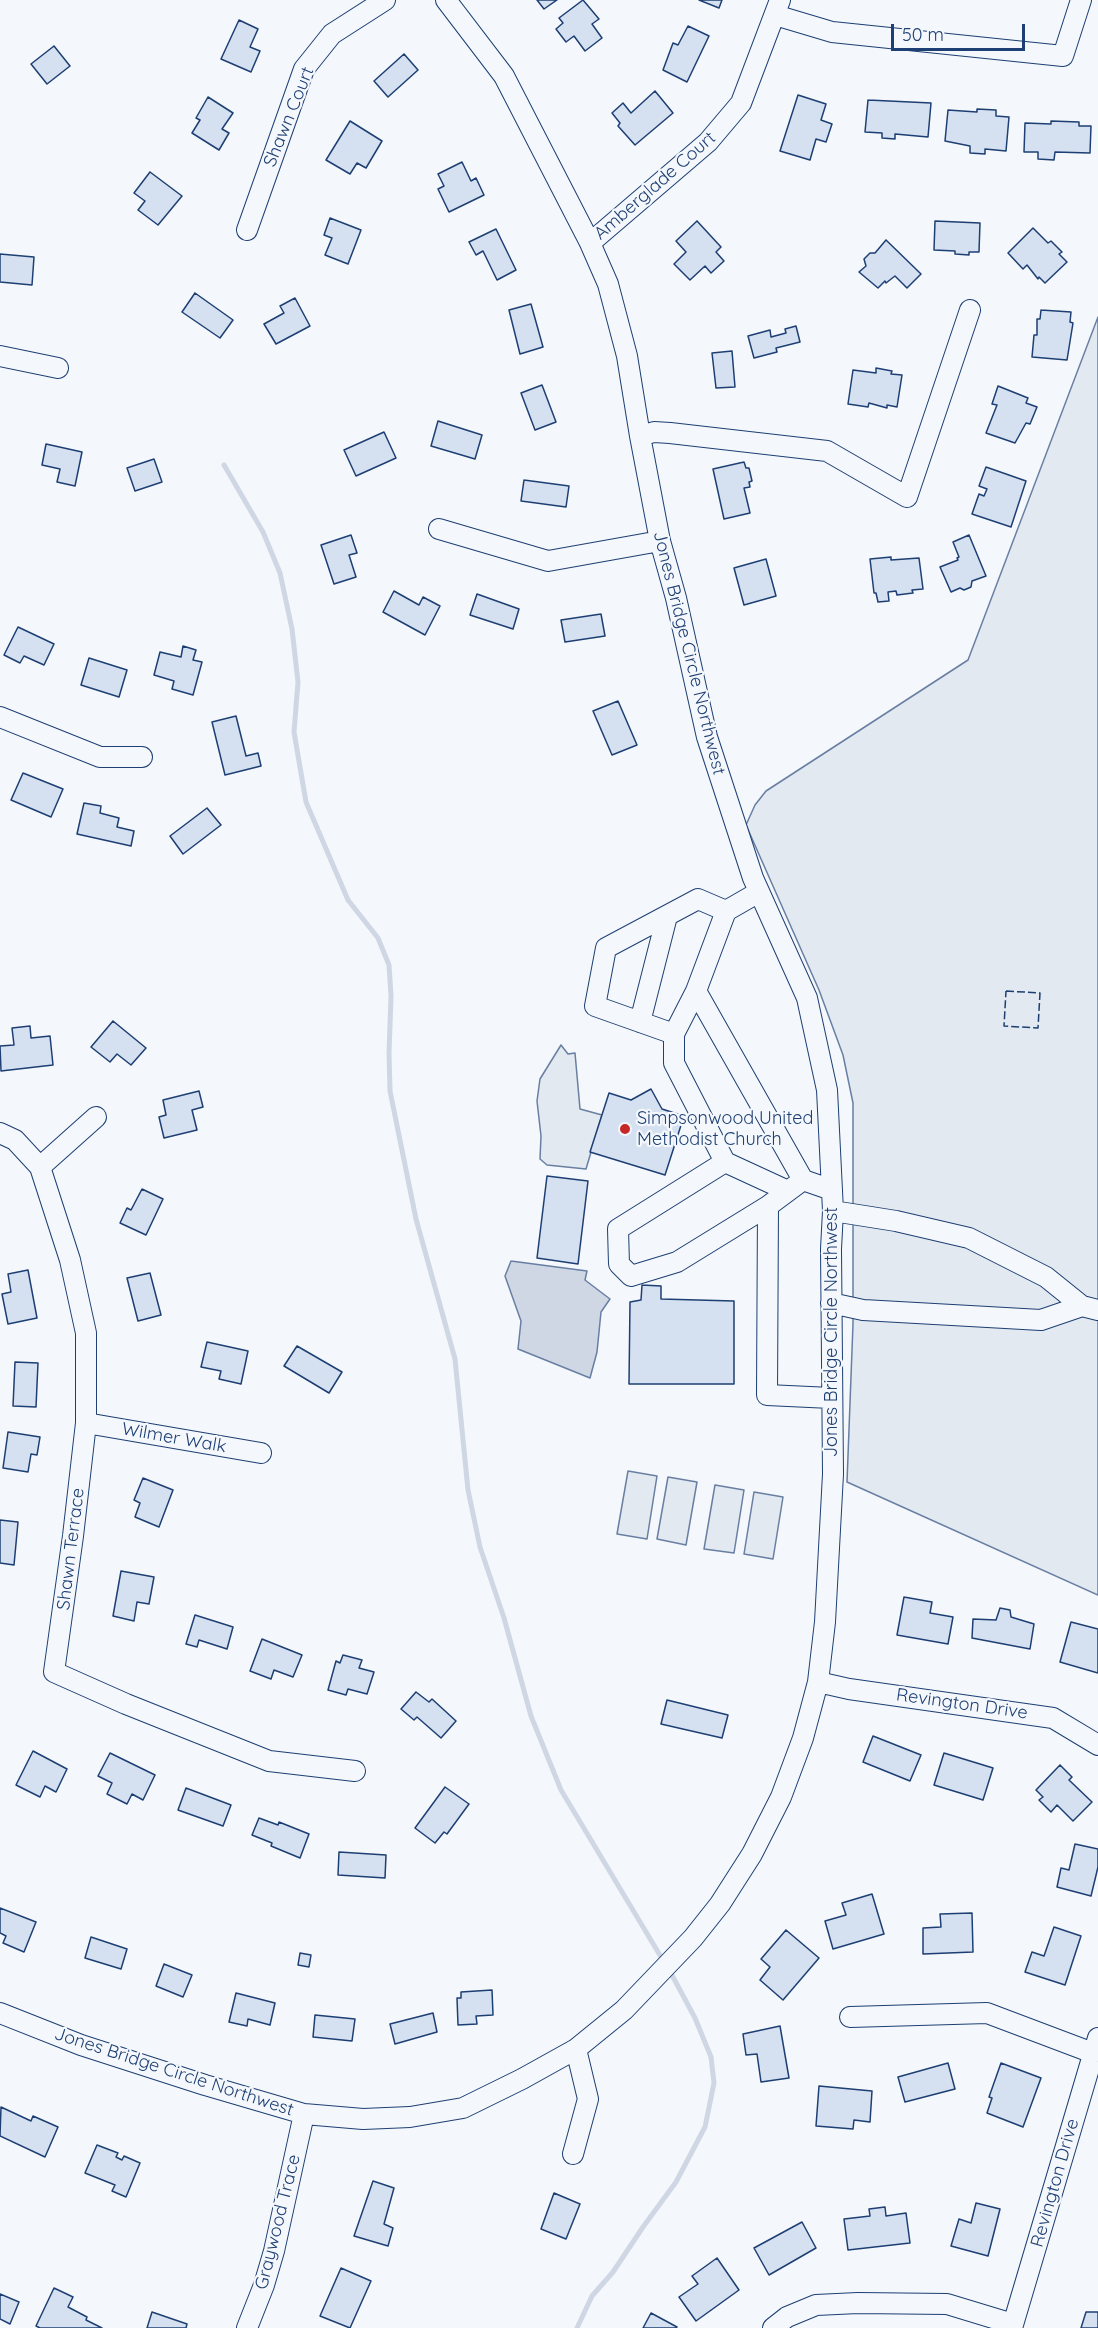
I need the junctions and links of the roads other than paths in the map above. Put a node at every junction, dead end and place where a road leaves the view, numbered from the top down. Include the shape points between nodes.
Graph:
1 (385, 0) edge
2 (446, 0) edge
3 (1081, 0) edge
4 (777, 7) edge
5 (246, 230) dead end
6 (590, 243) junction
7 (970, 310) dead end
8 (0, 356) edge
9 (58, 368) dead end
10 (640, 436) junction
11 (438, 529) dead end
12 (660, 541) junction
13 (0, 717) edge
14 (142, 757) dead end
15 (759, 892) junction
16 (726, 911) junction
17 (667, 916) junction
18 (696, 991) junction
19 (640, 1022) junction
20 (674, 1034) junction
21 (96, 1117) dead end
22 (0, 1133) edge
23 (725, 1162) junction
24 (40, 1167) junction
25 (795, 1186) junction
26 (832, 1190) junction
27 (768, 1206) junction
28 (833, 1211) junction
29 (831, 1303) junction
30 (1090, 1308) edge
31 (831, 1398) junction
32 (86, 1423) junction
33 (261, 1453) dead end
34 (818, 1682) junction
35 (1098, 1745) edge
36 (355, 1771) dead end
37 (0, 2013) edge
38 (850, 2017) dead end
39 (1096, 2045) edge
40 (576, 2049) junction
41 (304, 2114) junction
42 (573, 2154) dead end
43 (1013, 2326) edge
44 (247, 2328) edge
45 (773, 2328) edge

1 - 5 street, Shawn Court via 332,34 304,69
2 - 6 street, Jones Bridge Circle Northwest via 504,76
3 - 4 street via 1063,56 832,32
4 - 6 street, Amberglade Court via 741,103 708,142
6 - 10 street, Jones Bridge Circle Northwest via 608,284 627,356
7 - 10 street via 907,497 827,451 670,433
8 - 9 street
10 - 12 street, Jones Bridge Circle Northwest
11 - 12 street via 548,561
12 - 15 street, Jones Bridge Circle Northwest via 706,737
13 - 14 street via 100,758
15 - 16 street
15 - 26 street, Jones Bridge Circle Northwest via 807,998 827,1090
16 - 17 street via 698,899
16 - 18 street
17 - 19 street
17 - 19 street via 606,948 595,1006
18 - 20 street
18 - 25 street
19 - 20 street
20 - 23 street via 674,1064
21 - 24 street
22 - 24 street, Shawn Terrace via 15,1140
23 - 25 street
23 - 27 street via 618,1229 619,1264 631,1276 677,1262
24 - 32 street, Shawn Terrace via 70,1260 86,1333
25 - 26 street
25 - 27 street
26 - 28 street, Jones Bridge Circle Northwest
27 - 31 street via 767,1395
28 - 29 street, Jones Bridge Circle Northwest
28 - 30 street via 969,1238 1046,1277
29 - 30 street via 863,1310 1041,1320
29 - 31 street, Jones Bridge Circle Northwest
31 - 34 street, Jones Bridge Circle Northwest via 832,1485
32 - 33 street, Wilmer Walk
32 - 36 street, Shawn Terrace via 54,1672 269,1761
34 - 35 street, Revington Drive via 1053,1718
34 - 40 street, Jones Bridge Circle Northwest via 804,1738 781,1797 752,1854 720,1904 624,2010
37 - 41 street, Jones Bridge Circle Northwest via 81,2045
38 - 39 street via 987,2013
39 - 43 street, Revington Drive
40 - 41 street, Jones Bridge Circle Northwest via 463,2108 410,2117 363,2119
40 - 42 street via 588,2099
41 - 44 street, Graywood Trace via 274,2251
43 - 45 street via 947,2304 858,2303 816,2305

